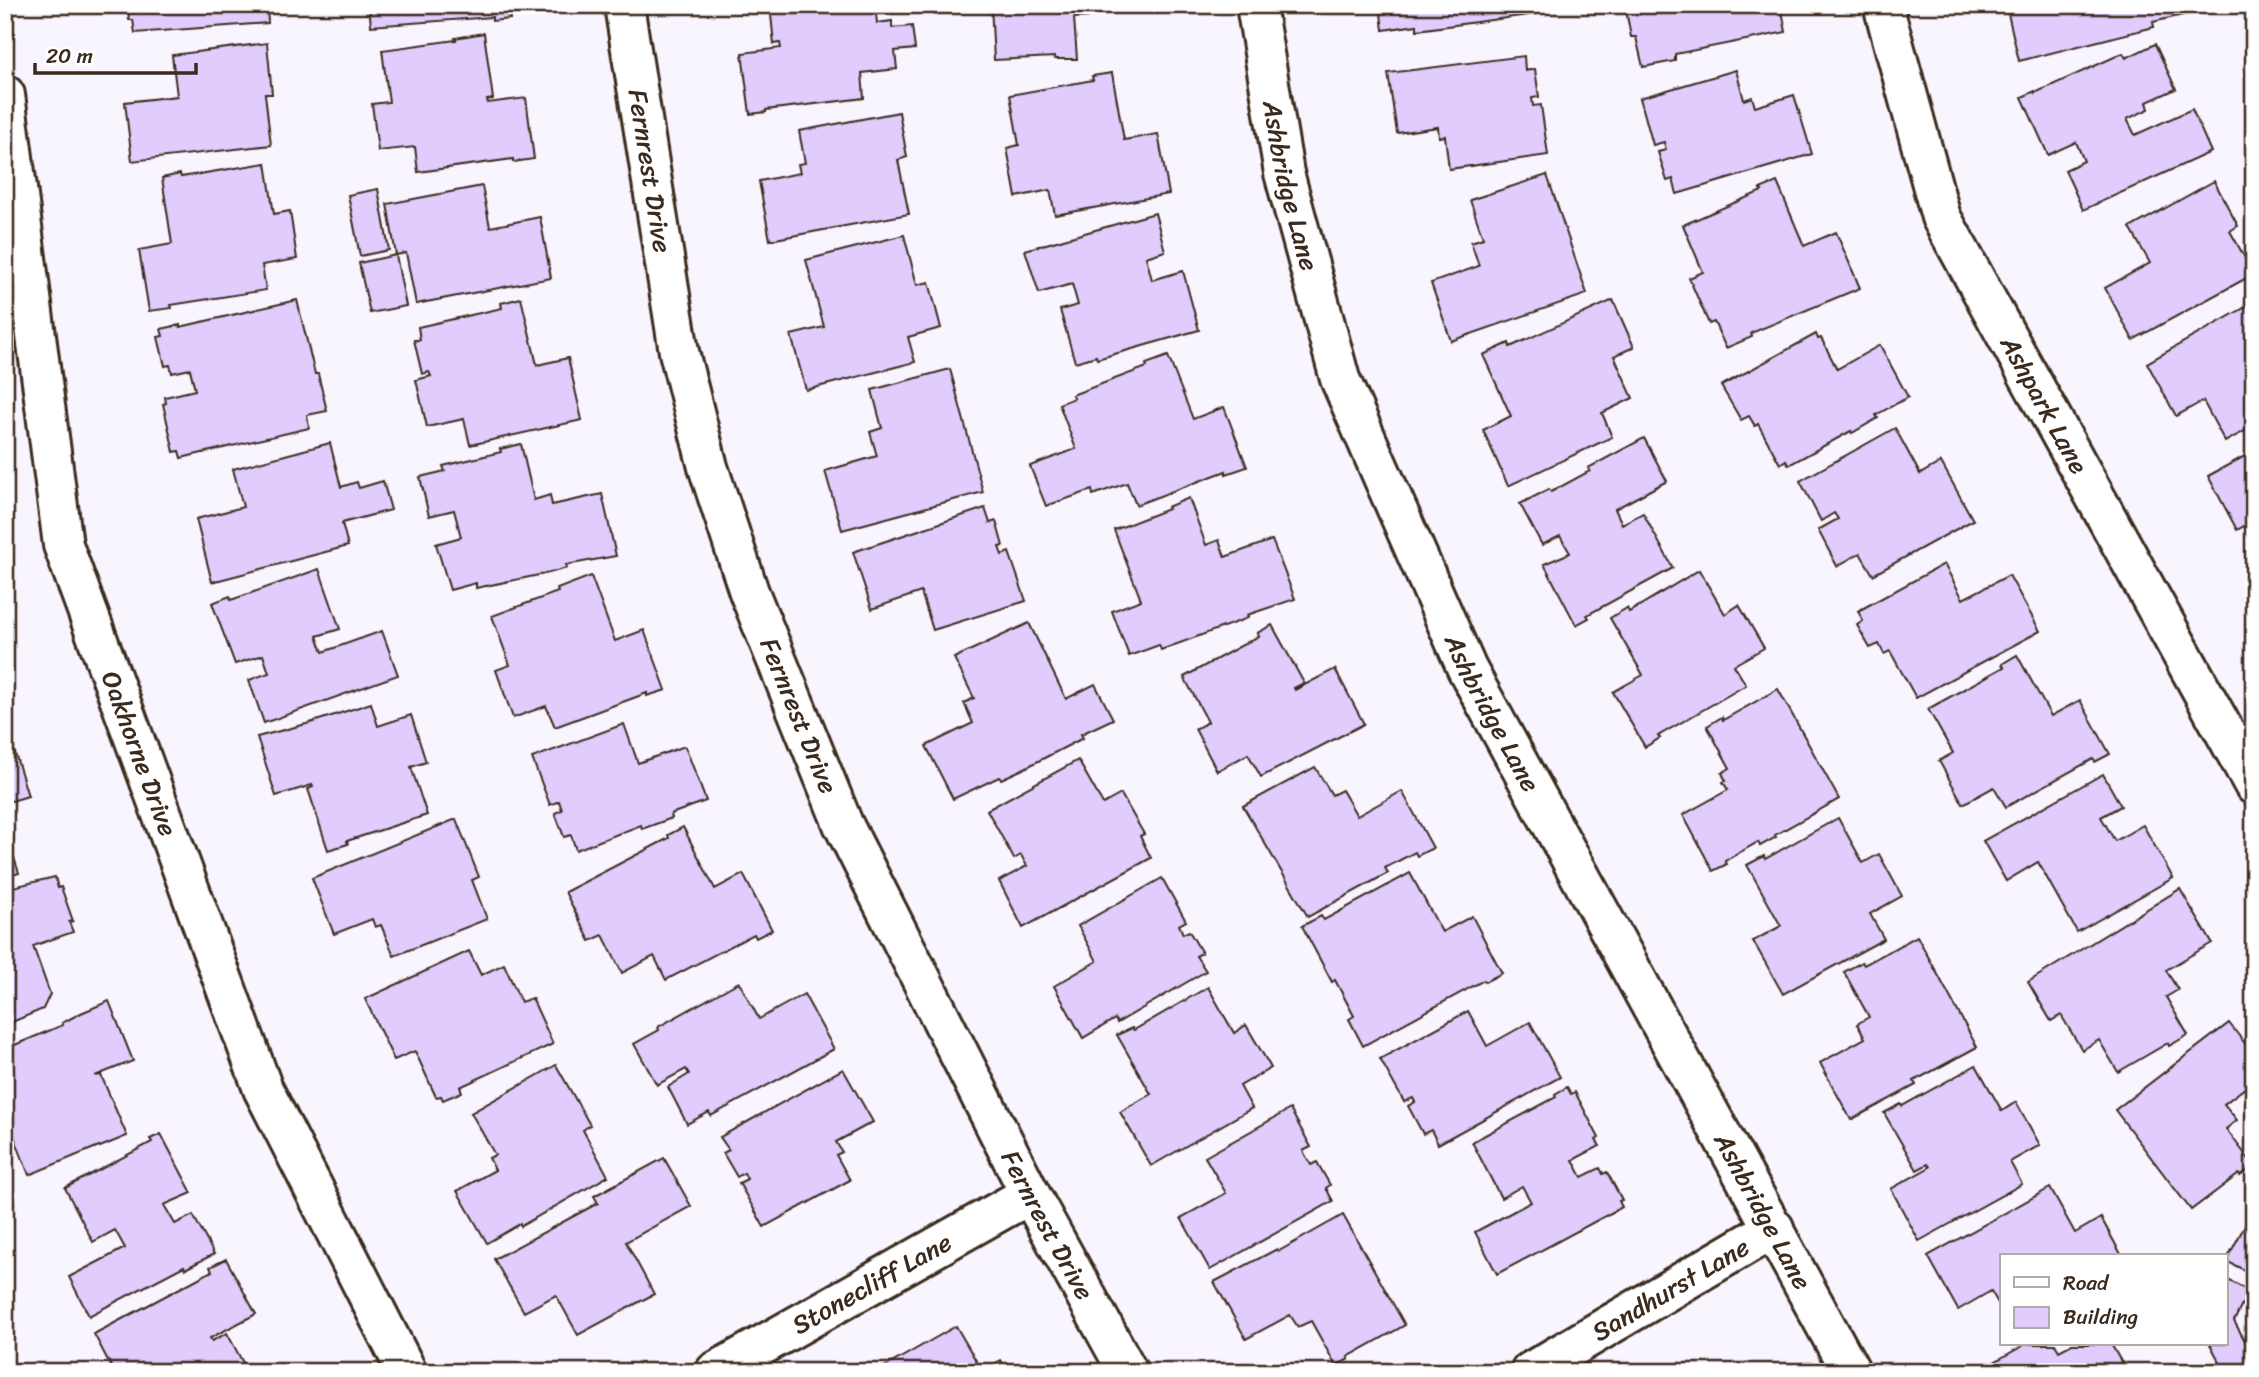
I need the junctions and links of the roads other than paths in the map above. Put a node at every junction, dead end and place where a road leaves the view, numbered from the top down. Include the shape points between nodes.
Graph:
1 (624, 5) edge
2 (1256, 5) edge
3 (1883, 5) edge
4 (5, 94) edge
5 (2254, 785) edge
6 (1030, 1194) junction
7 (1774, 1228) junction
8 (407, 1372) edge
9 (715, 1372) edge
10 (1128, 1372) edge
11 (1530, 1372) edge
12 (1851, 1372) edge

1 - 6 street, Fernrest Drive via 679,352 708,467 749,592 843,824
2 - 7 street, Ashbridge Lane via 1284,173 1340,379 1467,669
3 - 5 street, Ashpark Lane via 1941,217
4 - 8 street, Oakhorne Drive via 63,545 263,1088
6 - 9 street, Stonecliff Lane
6 - 10 street, Fernrest Drive
7 - 11 street, Sandhurst Lane
7 - 12 street, Ashbridge Lane

